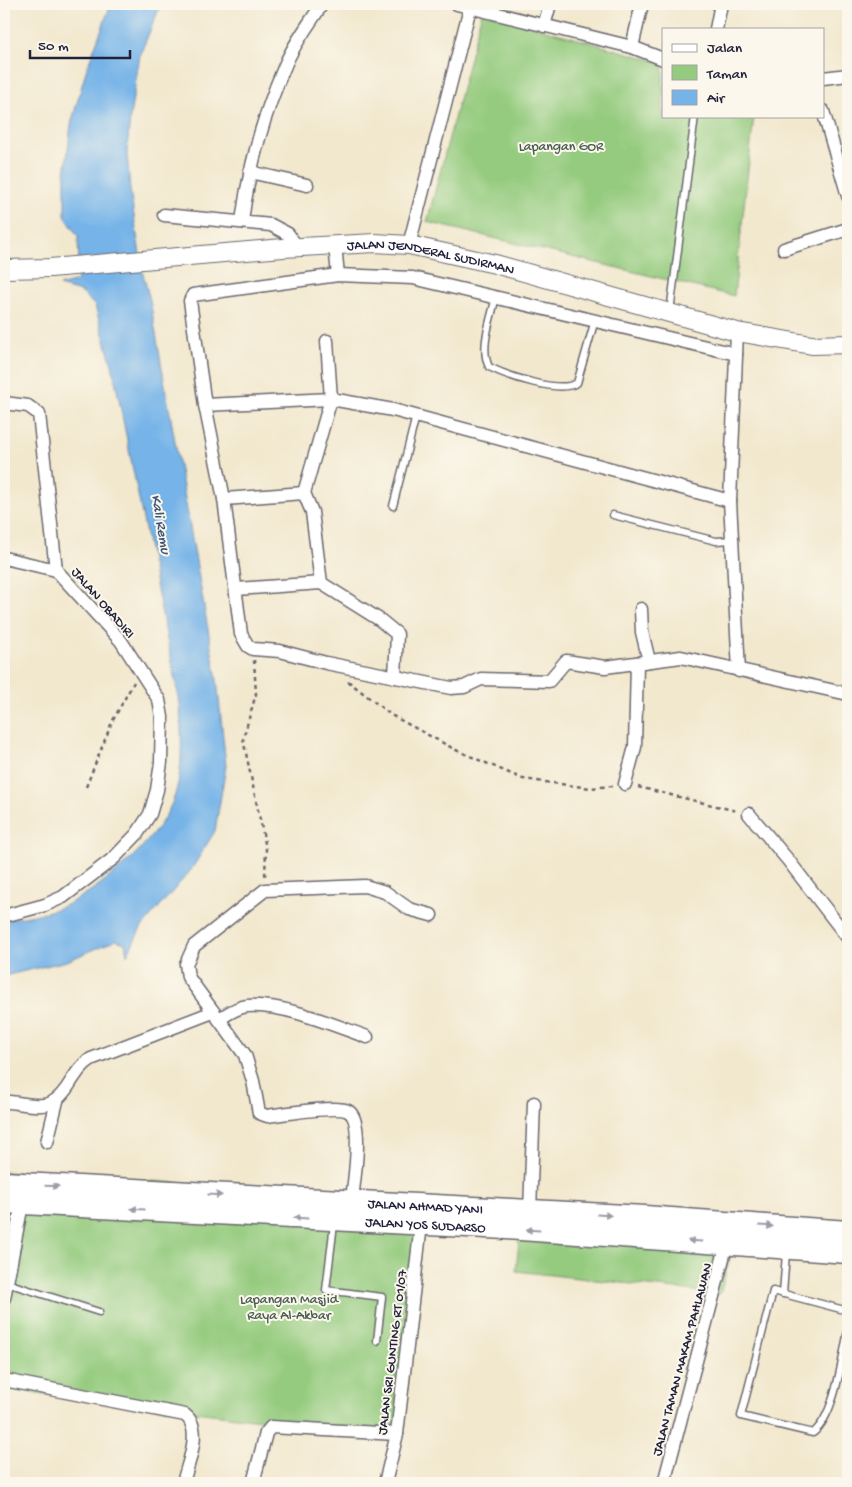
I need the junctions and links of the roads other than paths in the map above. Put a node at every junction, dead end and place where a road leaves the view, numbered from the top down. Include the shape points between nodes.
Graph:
1 (322, 4) edge
2 (550, 4) edge
3 (642, 4) edge
4 (721, 4) edge
5 (466, 5) edge
6 (544, 26) junction
7 (716, 28) edge
8 (632, 46) junction
9 (662, 59) edge
10 (848, 75) edge
11 (824, 78) edge
12 (824, 114) edge
13 (695, 118) edge
14 (250, 172) junction
15 (307, 185) dead end
16 (848, 196) edge
17 (164, 215) dead end
18 (242, 222) junction
19 (848, 229) edge
20 (335, 245) junction
21 (409, 245) junction
22 (297, 248) junction
23 (784, 249) dead end
24 (4, 269) edge
25 (338, 275) junction
26 (496, 296) junction
27 (670, 314) junction
28 (594, 320) junction
29 (737, 332) junction
30 (327, 341) dead end
31 (848, 344) edge
32 (736, 354) junction
33 (331, 399) junction
34 (4, 403) edge
35 (205, 405) junction
36 (416, 416) junction
37 (304, 493) junction
38 (224, 499) junction
39 (730, 501) junction
40 (392, 506) dead end
41 (613, 515) dead end
42 (732, 540) junction
43 (4, 558) edge
44 (56, 570) junction
45 (321, 583) junction
46 (236, 589) junction
47 (641, 609) dead end
48 (643, 662) junction
49 (738, 671) junction
50 (396, 677) junction
51 (848, 694) edge
52 (625, 784) road end
53 (749, 814) road end
54 (431, 915) dead end
55 (4, 916) edge
56 (848, 938) edge
57 (216, 1016) junction
58 (367, 1037) dead end
59 (57, 1101) junction
60 (9, 1102) dead end
61 (534, 1103) dead end
62 (46, 1142) dead end
63 (4, 1183) edge
64 (352, 1201) junction
65 (13, 1203) edge
66 (530, 1211) junction
67 (645, 1217) junction
68 (334, 1220) junction
69 (421, 1224) junction
70 (848, 1232) edge
71 (643, 1239) junction
72 (9, 1242) edge
73 (727, 1243) junction
74 (786, 1247) junction
75 (848, 1252) edge
76 (7, 1283) junction
77 (783, 1294) junction
78 (4, 1298) edge
79 (848, 1311) edge
80 (99, 1312) dead end
81 (848, 1331) edge
82 (378, 1341) dead end
83 (4, 1380) edge
84 (397, 1434) junction
85 (182, 1483) edge
86 (253, 1483) edge
87 (385, 1483) edge
88 (664, 1483) edge

1 - 14 street via 286,62
2 - 6 street
3 - 8 street
4 - 7 street
5 - 6 street
5 - 21 street
6 - 8 street
8 - 9 street
10 - 11 street
12 - 16 street
13 - 27 lane
14 - 15 street
14 - 18 street
17 - 18 street
18 - 22 street via 278,227 288,234
19 - 23 street
20 - 21 main road, JALAN JENDERAL SUDIRMAN
20 - 22 main road, JALAN JENDERAL SUDIRMAN
20 - 25 street
21 - 27 main road, JALAN JENDERAL SUDIRMAN via 495,264
22 - 24 main road, JALAN JENDERAL SUDIRMAN
25 - 26 street via 413,278
25 - 35 street via 192,296 190,301
26 - 28 street
26 - 28 lane via 485,349 489,367 556,387 570,387 577,383
27 - 29 main road, JALAN JENDERAL SUDIRMAN
28 - 32 street
29 - 31 main road, JALAN JENDERAL SUDIRMAN via 812,344
29 - 32 street
30 - 33 street
32 - 39 street
33 - 35 street
33 - 36 street
33 - 37 street
34 - 44 street via 28,406 39,414
35 - 38 street
36 - 39 street
36 - 40 lane
37 - 38 street
37 - 45 street via 312,512
38 - 46 street
39 - 42 street
41 - 42 lane via 716,542
42 - 49 street
43 - 44 street, JALAN OBADIRI
44 - 55 street, JALAN OBADIRI via 121,641 159,700 161,762 150,814 137,834 114,858 76,888 45,905
45 - 46 street
45 - 50 street via 397,634
46 - 50 street via 241,634 248,646
47 - 48 street
48 - 49 street via 681,657
48 - 50 street via 605,668 566,661 549,681 481,679 464,687 451,688
48 - 52 street via 635,747
49 - 51 street
53 - 56 street
54 - 57 street via 409,909 385,892 365,886 265,890 197,943 186,964 188,977
57 - 58 street via 241,1007 258,1006 286,1011
57 - 59 street via 91,1059 78,1070
57 - 64 street via 245,1055 261,1114 333,1109 352,1114 357,1139
59 - 60 street via 45,1105
59 - 62 street
61 - 66 street
63 -> 64 highway, JALAN AHMAD YANI
64 - 66 highway, JALAN AHMAD YANI
68 -> 65 highway, JALAN YOS SUDARSO
65 - 72 street
66 -> 67 highway, JALAN AHMAD YANI
67 -> 70 highway, JALAN AHMAD YANI
67 - 71 highway
68 - 69 highway, JALAN YOS SUDARSO
68 - 82 lane via 326,1290 382,1297
71 -> 69 highway, JALAN YOS SUDARSO
69 - 84 street, JALAN SRI GUNTING RT 01/07
73 -> 71 highway, JALAN YOS SUDARSO
72 - 76 street
73 - 74 highway, JALAN YOS SUDARSO
73 - 88 street, JALAN TAMAN MAKAM PAHLAWAN
74 - 75 highway, JALAN YOS SUDARSO
74 - 77 lane
76 - 78 street
76 - 80 lane
77 - 79 lane
77 - 81 lane via 774,1291 741,1416 813,1433 817,1430 828,1414
83 - 85 street via 185,1415 192,1422 194,1439
84 - 86 street via 271,1427 266,1433
84 - 87 street, JALAN SRI GUNTING RT 01/07

